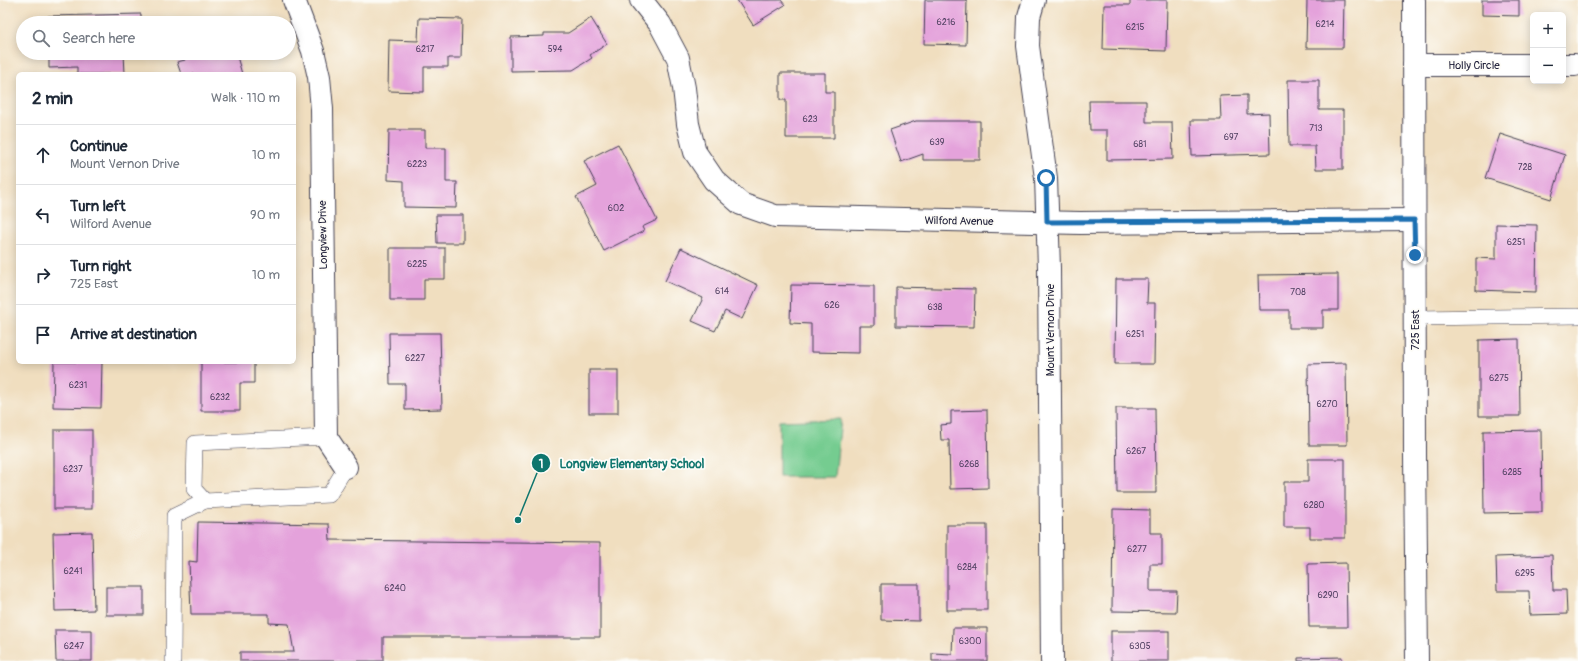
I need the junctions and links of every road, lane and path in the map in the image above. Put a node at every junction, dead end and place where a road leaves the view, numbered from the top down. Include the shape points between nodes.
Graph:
1 (294, 0) edge
2 (640, 0) edge
3 (1034, 0) edge
4 (1414, 0) edge
5 (1414, 65) junction
6 (1530, 65) edge
7 (1414, 220) junction
8 (1047, 222) junction
9 (1578, 316) edge
10 (1415, 318) junction
11 (326, 437) junction
12 (346, 467) joint
13 (205, 501) junction
14 (174, 661) edge
15 (1052, 661) edge
16 (1417, 661) edge

1 - 11 street, Longview Drive via 313,51 322,108
2 - 8 street, Wilford Avenue via 660,24 678,58 695,152 714,180 740,204 775,216
3 - 8 street, Mount Vernon Drive via 1029,17 1028,46 1046,178
4 - 5 street, 725 East
5 - 6 street, Holly Circle
5 - 7 street, 725 East
7 - 8 street, Wilford Avenue
7 - 10 street, 725 East
8 - 15 street, Mount Vernon Drive
9 - 10 lane
10 - 16 street, 725 East
11 - 12 street
11 - 13 lane via 195,443 194,489
12 - 13 lane via 330,495
13 - 14 lane via 174,516

